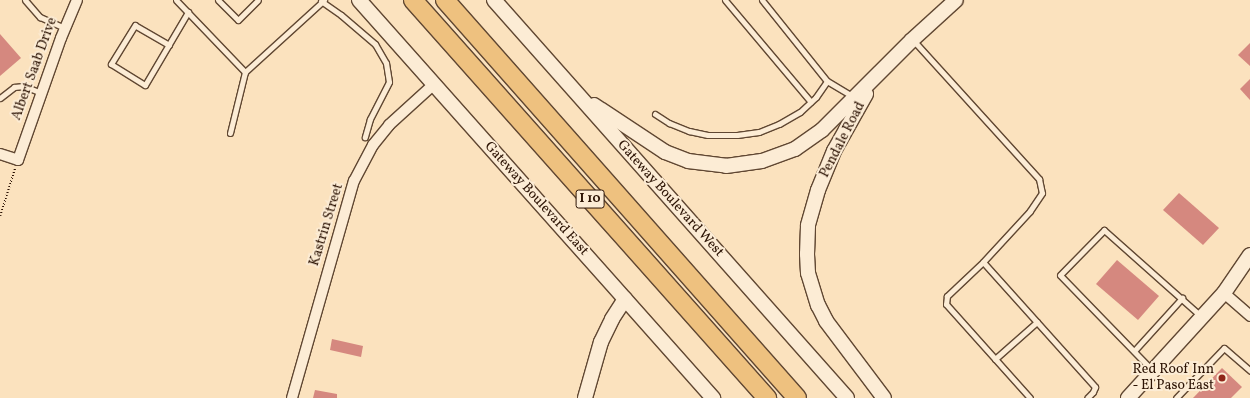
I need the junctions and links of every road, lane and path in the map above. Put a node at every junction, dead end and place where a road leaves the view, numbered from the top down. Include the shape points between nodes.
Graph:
1 (25, 0) edge
2 (77, 0) edge
3 (176, 0) edge
4 (218, 0) edge
5 (258, 0) edge
6 (359, 0) edge
7 (413, 0) edge
8 (445, 0) edge
9 (494, 0) edge
10 (725, 0) edge
11 (762, 0) edge
12 (956, 0) edge
13 (322, 1) edge
14 (188, 12) junction
15 (65, 28) junction
16 (912, 40) junction
17 (168, 45) junction
18 (245, 72) junction
19 (877, 76) junction
20 (827, 81) junction
21 (434, 84) junction
22 (41, 93) junction
23 (577, 94) junction
24 (0, 98) edge
25 (855, 98) junction
26 (811, 102) junction
27 (654, 114) dead end
28 (230, 133) dead end
29 (365, 137) dead end
30 (0, 154) edge
31 (18, 160) junction
32 (0, 216) edge
33 (1250, 256) edge
34 (983, 262) junction
35 (1224, 293) junction
36 (1182, 298) junction
37 (625, 299) junction
38 (1250, 316) edge
39 (1202, 317) junction
40 (1037, 322) junction
41 (1134, 351) junction
42 (995, 359) junction
43 (1153, 370) junction
44 (1250, 371) edge
45 (292, 398) edge
46 (585, 398) edge
47 (713, 398) edge
48 (767, 398) edge
49 (797, 398) edge
50 (847, 398) edge
51 (884, 398) edge
52 (1030, 398) edge
53 (1088, 398) edge
54 (1128, 398) edge
55 (1176, 398) edge

1 - 15 lane via 40,17
2 - 15 street, Albert Saab Drive
3 - 14 lane
4 - 5 lane via 238,20
6 - 21 street, Gateway Boulevard East
7 - 48 highway, I 10
8 - 49 highway, I 10
9 - 23 street, Gateway Boulevard West
10 - 26 lane
11 - 20 lane
12 - 16 street, Pendale Road
13 - 18 lane
13 - 29 lane via 375,44 386,63 389,82 370,119
14 - 17 lane
14 - 18 lane
15 - 22 street, Albert Saab Drive
16 - 19 street, Pendale Road
16 - 34 lane via 1039,179 1042,193 1030,211
17 - 17 lane via 145,85 111,64 135,25
18 - 28 lane
19 - 25 street, Pendale Road
19 - 51 street, Pendale Road via 834,151 818,190 808,226 807,254 808,273 826,321
20 - 25 lane
20 - 26 lane
21 - 37 street, Gateway Boulevard East
21 - 45 street, Kastrin Street via 389,125 373,145 354,181
22 - 24 lane via 24,86 14,87
22 - 31 street, Albert Saab Drive
23 - 25 street, Pendale Road via 665,152 688,161 726,166 762,161 795,149 822,130
23 - 50 street, Gateway Boulevard West
26 - 27 lane via 800,112 779,124 759,132 737,135 708,135 689,131
30 - 31 street
31 - 32 path
33 - 35 street
34 - 40 lane
34 - 42 lane via 947,296 946,304
35 - 38 street
35 - 39 street
36 - 39 lane
36 - 41 lane
36 - 41 lane via 1104,230 1060,275
37 - 46 street via 612,319 602,342
37 - 47 street, Gateway Boulevard East
39 - 43 street
40 - 42 lane
40 - 53 lane via 1094,387
41 - 43 lane
42 - 52 lane
43 - 54 street
44 - 55 lane via 1224,348

